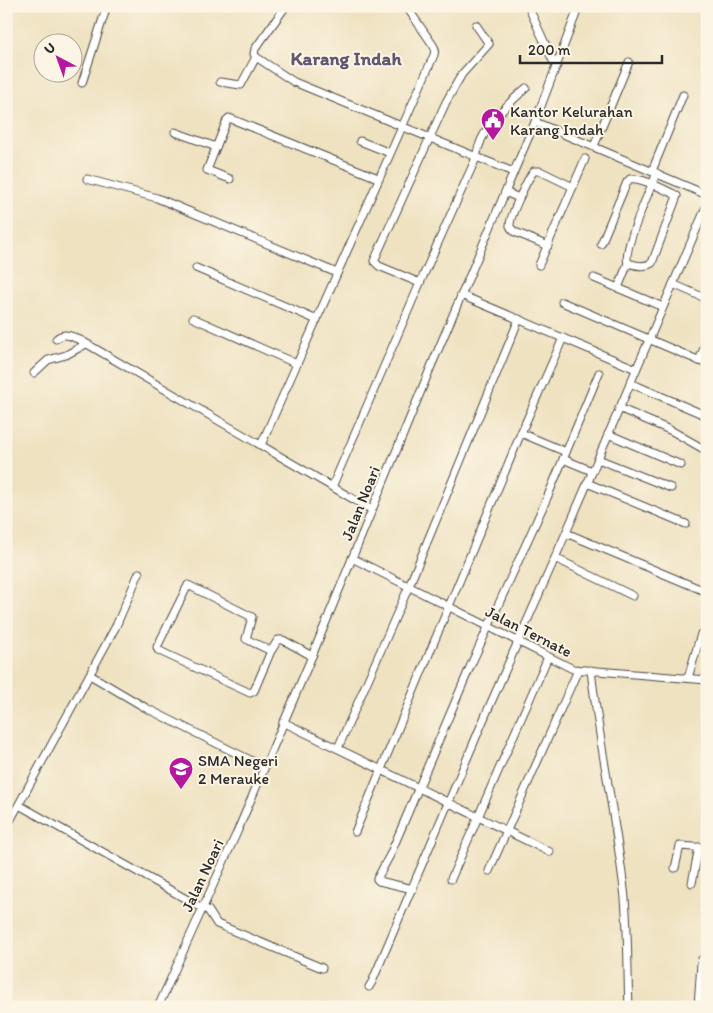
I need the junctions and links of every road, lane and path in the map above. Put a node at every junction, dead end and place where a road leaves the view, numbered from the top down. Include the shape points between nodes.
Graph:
1 (107, 6) edge
2 (286, 6) edge
3 (406, 6) edge
4 (528, 6) edge
5 (579, 6) edge
6 (476, 25) dead end
7 (256, 57) junction
8 (630, 62) dead end
9 (556, 66) junction
10 (220, 82) dead end
11 (82, 83) dead end
12 (526, 88) dead end
13 (683, 95) dead end
14 (535, 122) junction
15 (403, 127) junction
16 (175, 132) dead end
17 (428, 138) junction
18 (360, 140) dead end
19 (594, 146) junction
20 (216, 147) junction
21 (390, 153) junction
22 (476, 158) junction
23 (585, 159) dead end
24 (513, 172) junction
25 (654, 172) junction
26 (378, 178) junction
27 (87, 179) dead end
28 (230, 180) dead end
29 (652, 185) junction
30 (573, 187) junction
31 (504, 192) junction
32 (707, 195) edge
33 (519, 198) junction
34 (706, 208) edge
35 (601, 244) dead end
36 (548, 246) junction
37 (628, 264) junction
38 (539, 265) dead end
39 (196, 268) dead end
40 (337, 273) junction
41 (594, 278) dead end
42 (674, 282) junction
43 (420, 283) junction
44 (618, 288) junction
45 (707, 294) edge
46 (461, 295) junction
47 (707, 299) edge
48 (562, 302) dead end
49 (663, 307) junction
50 (193, 318) dead end
51 (519, 319) junction
52 (316, 320) junction
53 (564, 338) junction
54 (56, 339) dead end
55 (650, 339) junction
56 (707, 340) edge
57 (86, 344) junction
58 (699, 361) junction
59 (297, 364) junction
60 (707, 364) edge
61 (636, 369) junction
62 (34, 373) dead end
63 (599, 373) dead end
64 (630, 383) junction
65 (619, 408) junction
66 (707, 416) edge
67 (521, 433) junction
68 (608, 434) junction
69 (261, 445) junction
70 (707, 452) edge
71 (564, 455) junction
72 (598, 459) junction
73 (681, 465) dead end
74 (592, 471) junction
75 (587, 483) junction
76 (332, 487) junction
77 (671, 488) dead end
78 (372, 510) junction
79 (686, 524) dead end
80 (566, 533) junction
81 (352, 558) junction
82 (555, 558) junction
83 (139, 573) dead end
84 (408, 586) junction
85 (707, 592) edge
86 (633, 596) dead end
87 (450, 607) junction
88 (489, 626) junction
89 (701, 634) dead end
90 (519, 642) junction
91 (271, 651) junction
92 (312, 656) junction
93 (548, 657) junction
94 (578, 670) junction
95 (592, 670) junction
96 (90, 675) junction
97 (688, 678) junction
98 (707, 680) edge
99 (283, 722) junction
100 (338, 748) junction
101 (264, 767) junction
102 (380, 769) junction
103 (418, 788) junction
104 (448, 803) junction
105 (19, 805) junction
106 (477, 816) junction
107 (6, 828) edge
108 (508, 831) junction
109 (355, 832) dead end
110 (703, 848) edge
111 (550, 852) dead end
112 (675, 868) dead end
113 (489, 872) dead end
114 (451, 879) dead end
115 (692, 883) dead end
116 (413, 889) junction
117 (202, 908) junction
118 (707, 956) edge
119 (322, 968) dead end
120 (369, 987) dead end
121 (158, 1007) edge
122 (629, 1007) edge
123 (698, 1007) edge

1 - 11 street
2 - 7 street via 255,50
3 - 15 street via 435,53
4 - 9 street
5 - 9 street, Jalan Noari
6 - 17 street via 489,44 462,74
7 - 10 street via 241,85
7 - 15 street via 294,82
8 - 19 street
9 - 14 street, Jalan Noari
12 - 22 street via 494,118 479,144
13 - 25 street
14 - 19 street
14 - 24 street, Jalan Noari
15 - 17 street
15 - 21 street
16 - 20 street
17 - 22 street
17 - 43 street via 374,261
18 - 21 street
19 - 25 street
20 - 26 street via 229,118
20 - 28 street via 207,170
21 - 26 street
22 - 24 street
22 - 43 street
23 - 30 street
24 - 31 street, Jalan Noari
25 - 29 street
25 - 32 street
26 - 40 street
27 - 40 street via 157,198
29 - 35 street via 634,178 628,181
29 - 37 street via 628,249
29 - 37 street via 676,194 676,199 652,263 643,266
30 - 33 street via 534,171
30 - 36 street
31 - 33 street
31 - 46 street, Jalan Noari
33 - 36 street via 511,228
34 - 42 street
36 - 38 street
37 - 44 street
39 - 52 street
40 - 52 street
41 - 44 street
42 - 45 street
42 - 47 street
42 - 49 street
43 - 76 street
44 - 49 street
46 - 51 street
46 - 78 street, Jalan Noari
48 - 55 street
49 - 55 street
50 - 59 street
51 - 53 street
51 - 84 street
52 - 59 street
53 - 61 street
53 - 67 street
54 - 57 street via 63,334
55 - 58 street
55 - 61 street
56 - 58 street
57 - 62 street via 48,360
57 - 69 street
58 - 60 street
59 - 69 street
61 - 64 street
63 - 71 street
64 - 65 street
64 - 66 street
65 - 68 street
65 - 70 street
67 - 71 street
67 - 87 street
68 - 72 street
68 - 73 street
69 - 76 street
71 - 74 street
71 - 88 street
72 - 74 street
72 - 77 street
74 - 75 street
75 - 79 street
75 - 80 street
76 - 78 street
78 - 81 street, Jalan Noari
80 - 82 street
80 - 85 street
81 - 84 street, Jalan Ternate
81 - 92 street, Jalan Noari
82 - 86 street
82 - 90 street
83 - 96 street
84 - 87 street, Jalan Ternate
84 - 100 street
87 - 88 street, Jalan Ternate
87 - 102 street
88 - 90 street, Jalan Ternate
88 - 103 street
89 - 97 street
90 - 93 street, Jalan Ternate
90 - 104 street
91 - 91 street via 254,691 250,693 166,654 156,646 188,585 252,617 246,639
91 - 92 street via 279,640
92 - 99 street, Jalan Noari
93 - 94 street, Jalan Ternate
93 - 106 street
94 - 95 street, Jalan Ternate
94 - 108 street
95 - 97 street, Jalan Ternate
95 - 122 street via 627,917
96 - 101 street via 146,708
96 - 105 street
97 - 98 street, Jalan Ternate
99 - 100 street
99 - 101 street, Jalan Noari
100 - 102 street
101 - 117 street, Jalan Noari
102 - 103 street
102 - 109 street
103 - 104 street
103 - 116 street via 377,879
104 - 106 street
104 - 116 street
105 - 107 street
105 - 117 street
106 - 108 street
106 - 114 street
108 - 111 street
108 - 113 street
110 - 112 street via 680,846
110 - 115 street
116 - 120 street
117 - 119 street via 210,912 217,924
117 - 121 street, Jalan Noari
118 - 123 street via 701,964

